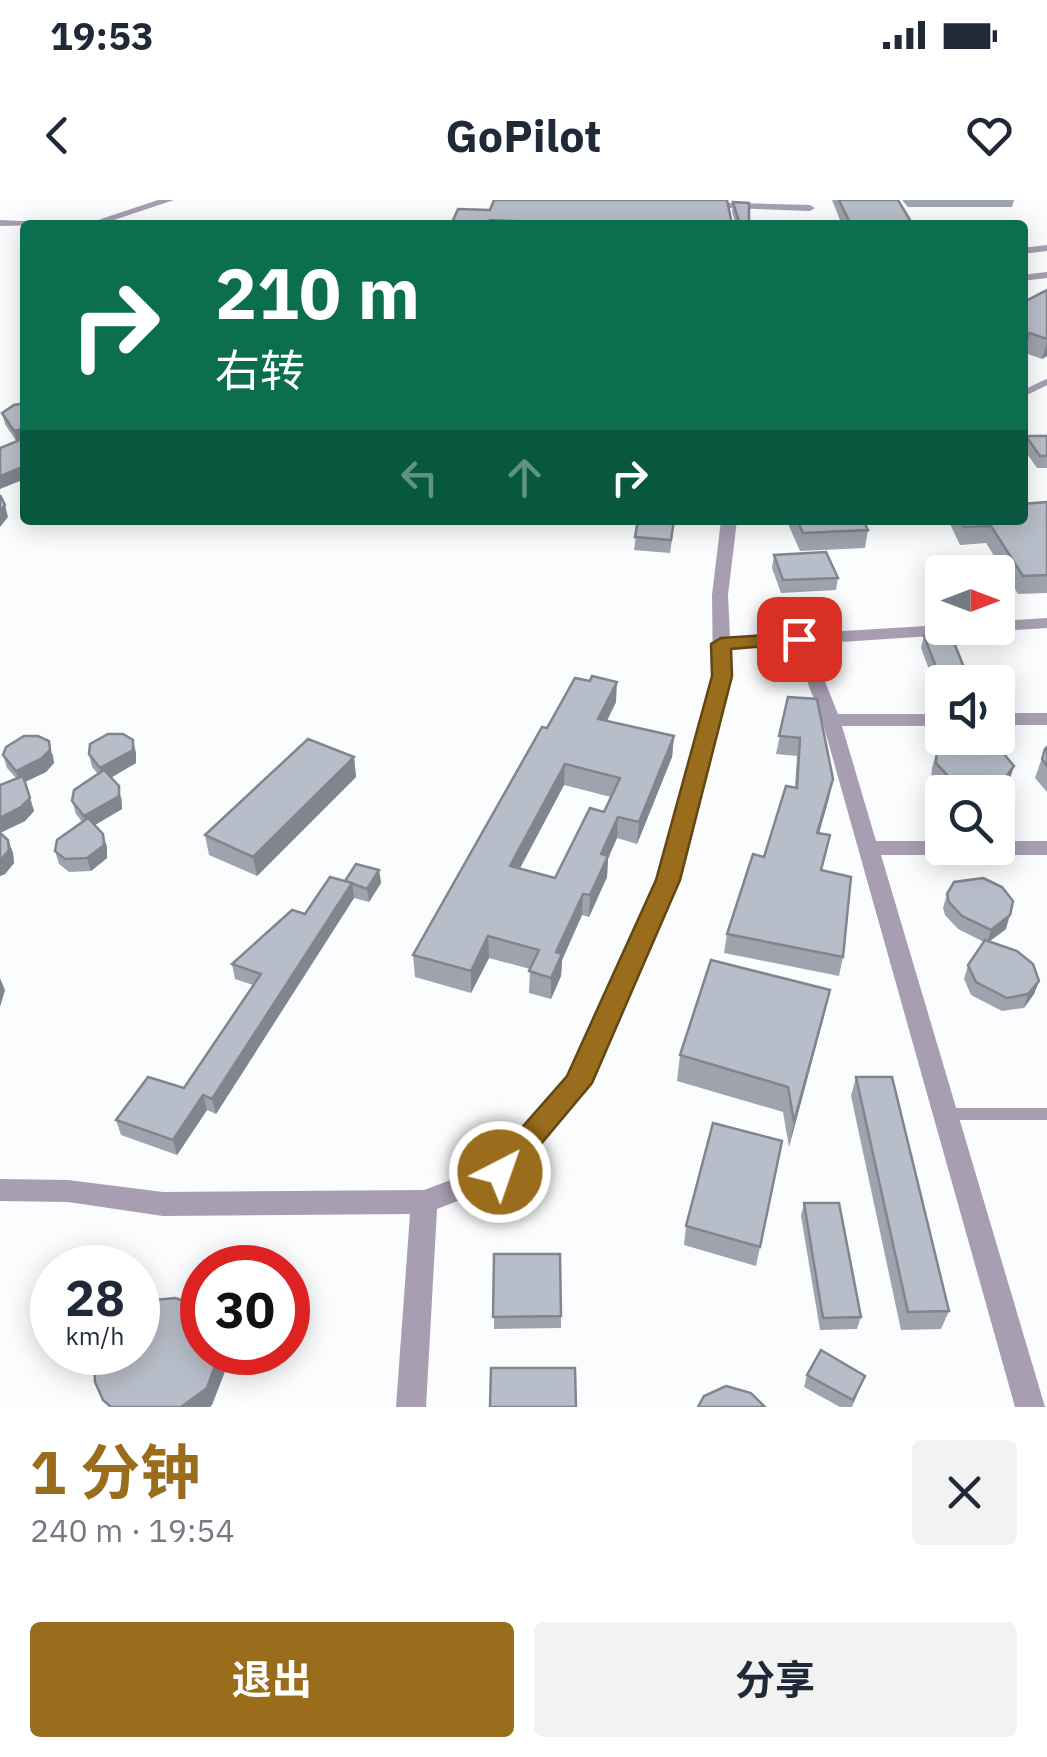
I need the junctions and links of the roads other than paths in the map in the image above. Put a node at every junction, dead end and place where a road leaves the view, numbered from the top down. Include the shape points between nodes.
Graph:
1 (169, 200) edge
2 (692, 203) edge
3 (813, 204) edge
4 (104, 220) edge
5 (728, 525) edge
6 (1047, 623) edge
7 (1015, 625) edge
8 (925, 631) edge
9 (799, 639) junction
10 (721, 644) junction
11 (1015, 719) edge
12 (1047, 719) edge
13 (831, 720) junction
14 (925, 720) edge
15 (868, 848) junction
16 (1047, 848) edge
17 (945, 1114) junction
18 (1047, 1114) edge
19 (0, 1190) edge
20 (424, 1202) junction
21 (410, 1407) edge
22 (1030, 1407) edge

1 - 4 street
2 - 3 street
5 - 10 street
6 - 7 street
8 - 9 street
9 - 10 street
9 - 13 street
10 - 20 street via 722,676 668,880 578,1083 500,1172
11 - 12 street
13 - 14 street
13 - 15 street
15 - 16 street
15 - 17 street
17 - 18 lane
17 - 22 street
19 - 20 street via 163,1204
20 - 21 street

